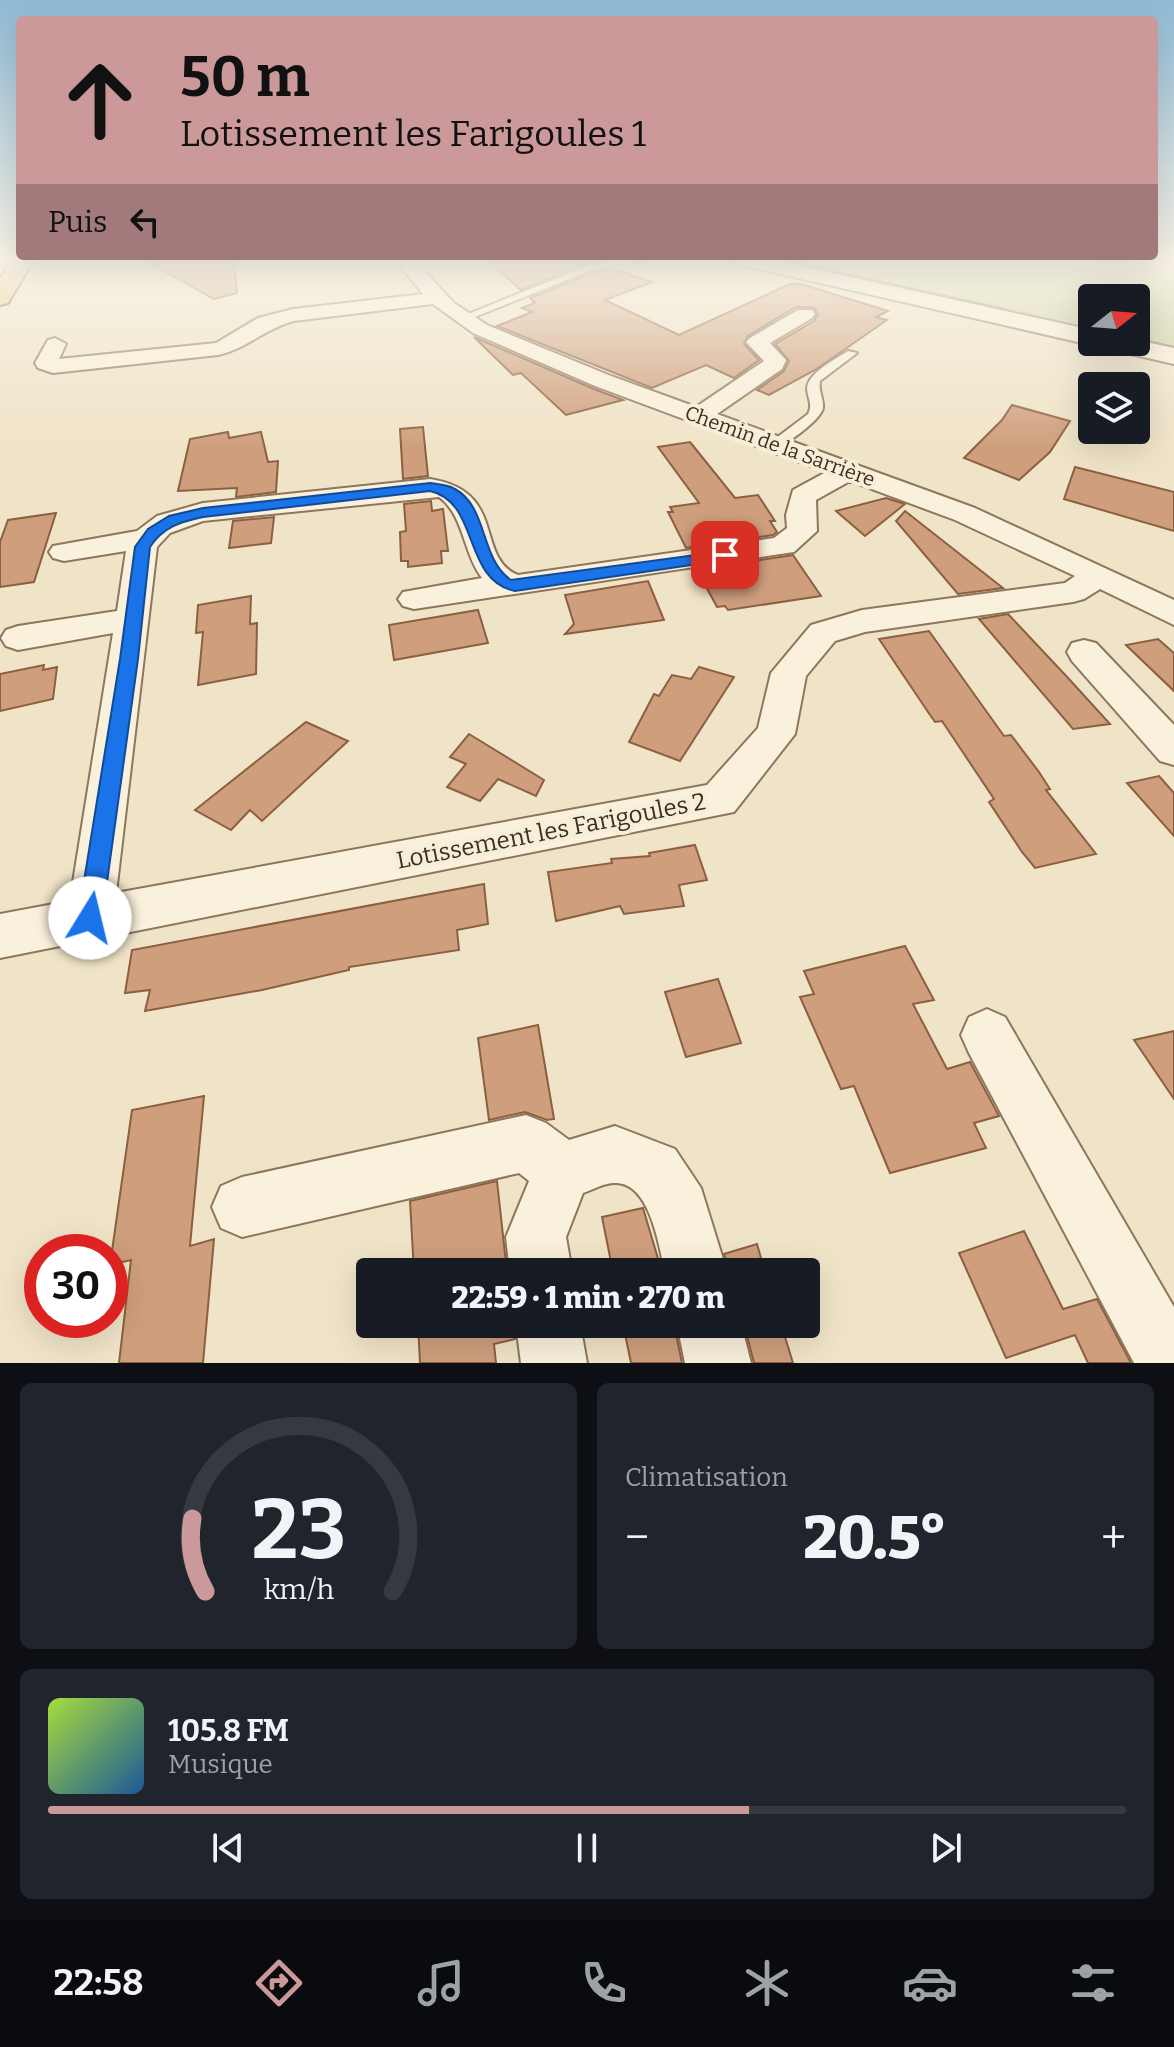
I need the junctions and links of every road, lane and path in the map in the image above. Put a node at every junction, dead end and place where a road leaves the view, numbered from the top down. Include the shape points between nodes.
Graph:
1 (272, 322) edge
2 (467, 322) edge
3 (792, 322) edge
4 (1019, 322) edge
5 (1078, 335) edge
6 (55, 344) dead end
7 (1150, 351) edge
8 (852, 353) dead end
9 (1174, 356) edge
10 (697, 417) junction
11 (776, 445) junction
12 (849, 470) junction
13 (145, 539) junction
14 (64, 552) dead end
15 (1099, 575) junction
16 (506, 584) junction
17 (414, 599) dead end
18 (1174, 614) edge
19 (133, 619) junction
20 (18, 638) dead end
21 (1084, 652) dead end
22 (1168, 736) edge
23 (90, 918) junction
24 (0, 936) edge
25 (987, 1035) dead end
26 (562, 1171) junction
27 (242, 1207) dead end
28 (539, 1258) edge
29 (692, 1258) edge
30 (550, 1338) edge
31 (712, 1338) edge
32 (554, 1363) edge
33 (718, 1363) edge
34 (1170, 1363) edge

1 - 6 street via 218,349 48,365
2 - 10 street, Chemin de la Sarrière
3 - 10 street via 757,342 774,364
4 - 5 street
7 - 9 street
8 - 11 lane via 815,380 813,416
10 - 11 street, Chemin de la Sarrière
11 - 12 street, Chemin de la Sarrière
12 - 15 street, Chemin de la Sarrière via 965,514
12 - 16 street via 803,496 802,531 783,546
13 - 14 street
13 - 16 street via 174,519 203,512 430,487 450,491 463,503 483,554
13 - 19 street
15 - 18 street, Chemin de la Sarrière
15 - 23 street, Lotissement les Farigoules 2 via 1073,592 862,621 823,633 789,673 776,734 719,800
16 - 17 street
19 - 20 street
19 - 23 street
21 - 22 street
23 - 24 street, Lotissement les Farigoules 2
25 - 34 street
26 - 27 street via 526,1143
26 - 28 street via 536,1237
26 - 29 street via 615,1154 655,1169 680,1209
30 - 32 street
31 - 33 street

